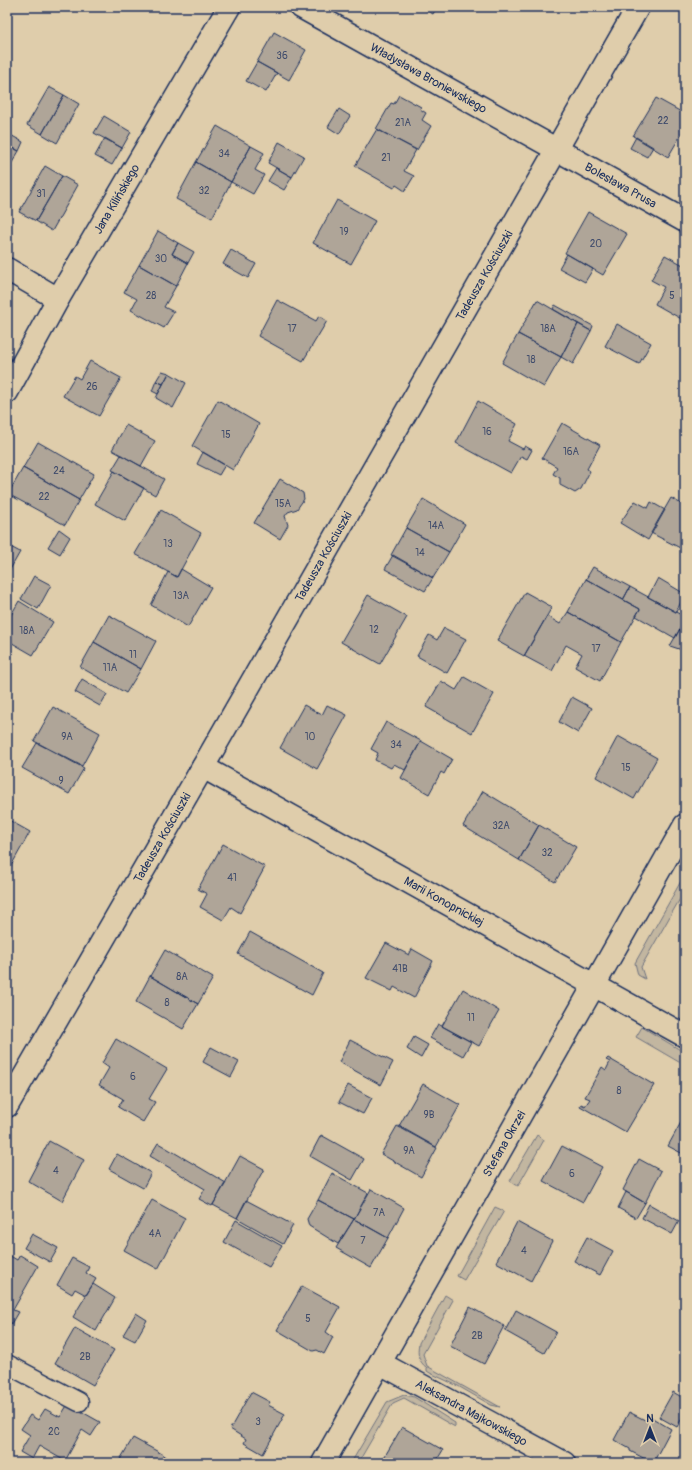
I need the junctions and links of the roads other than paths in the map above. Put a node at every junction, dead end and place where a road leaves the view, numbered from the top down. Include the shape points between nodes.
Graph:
1 (229, 7) edge
2 (301, 7) edge
3 (638, 7) edge
4 (557, 149) junction
5 (685, 221) edge
6 (7, 269) edge
7 (58, 299) junction
8 (7, 392) edge
9 (203, 767) junction
10 (685, 825) edge
11 (594, 985) junction
12 (685, 1036) edge
13 (7, 1106) edge
14 (380, 1363) junction
15 (7, 1364) edge
16 (79, 1402) dead end
17 (323, 1463) edge
18 (564, 1463) edge

1 - 7 street, Jana Kilińskiego
2 - 4 street, Władysława Broniewskiego
3 - 4 street, Tadeusza Kościuszki
4 - 5 street, Bolesława Prusa
4 - 9 street, Tadeusza Kościuszki
6 - 7 street
7 - 8 street, Jana Kilińskiego
9 - 11 street, Marii Konopnickiej
9 - 13 street, Tadeusza Kościuszki
10 - 11 street, Stefana Okrzei
11 - 12 street, Marii Konopnickiej
11 - 14 street, Stefana Okrzei
14 - 17 street, Stefana Okrzei
14 - 18 street, Aleksandra Majkowskiego
15 - 16 lane

